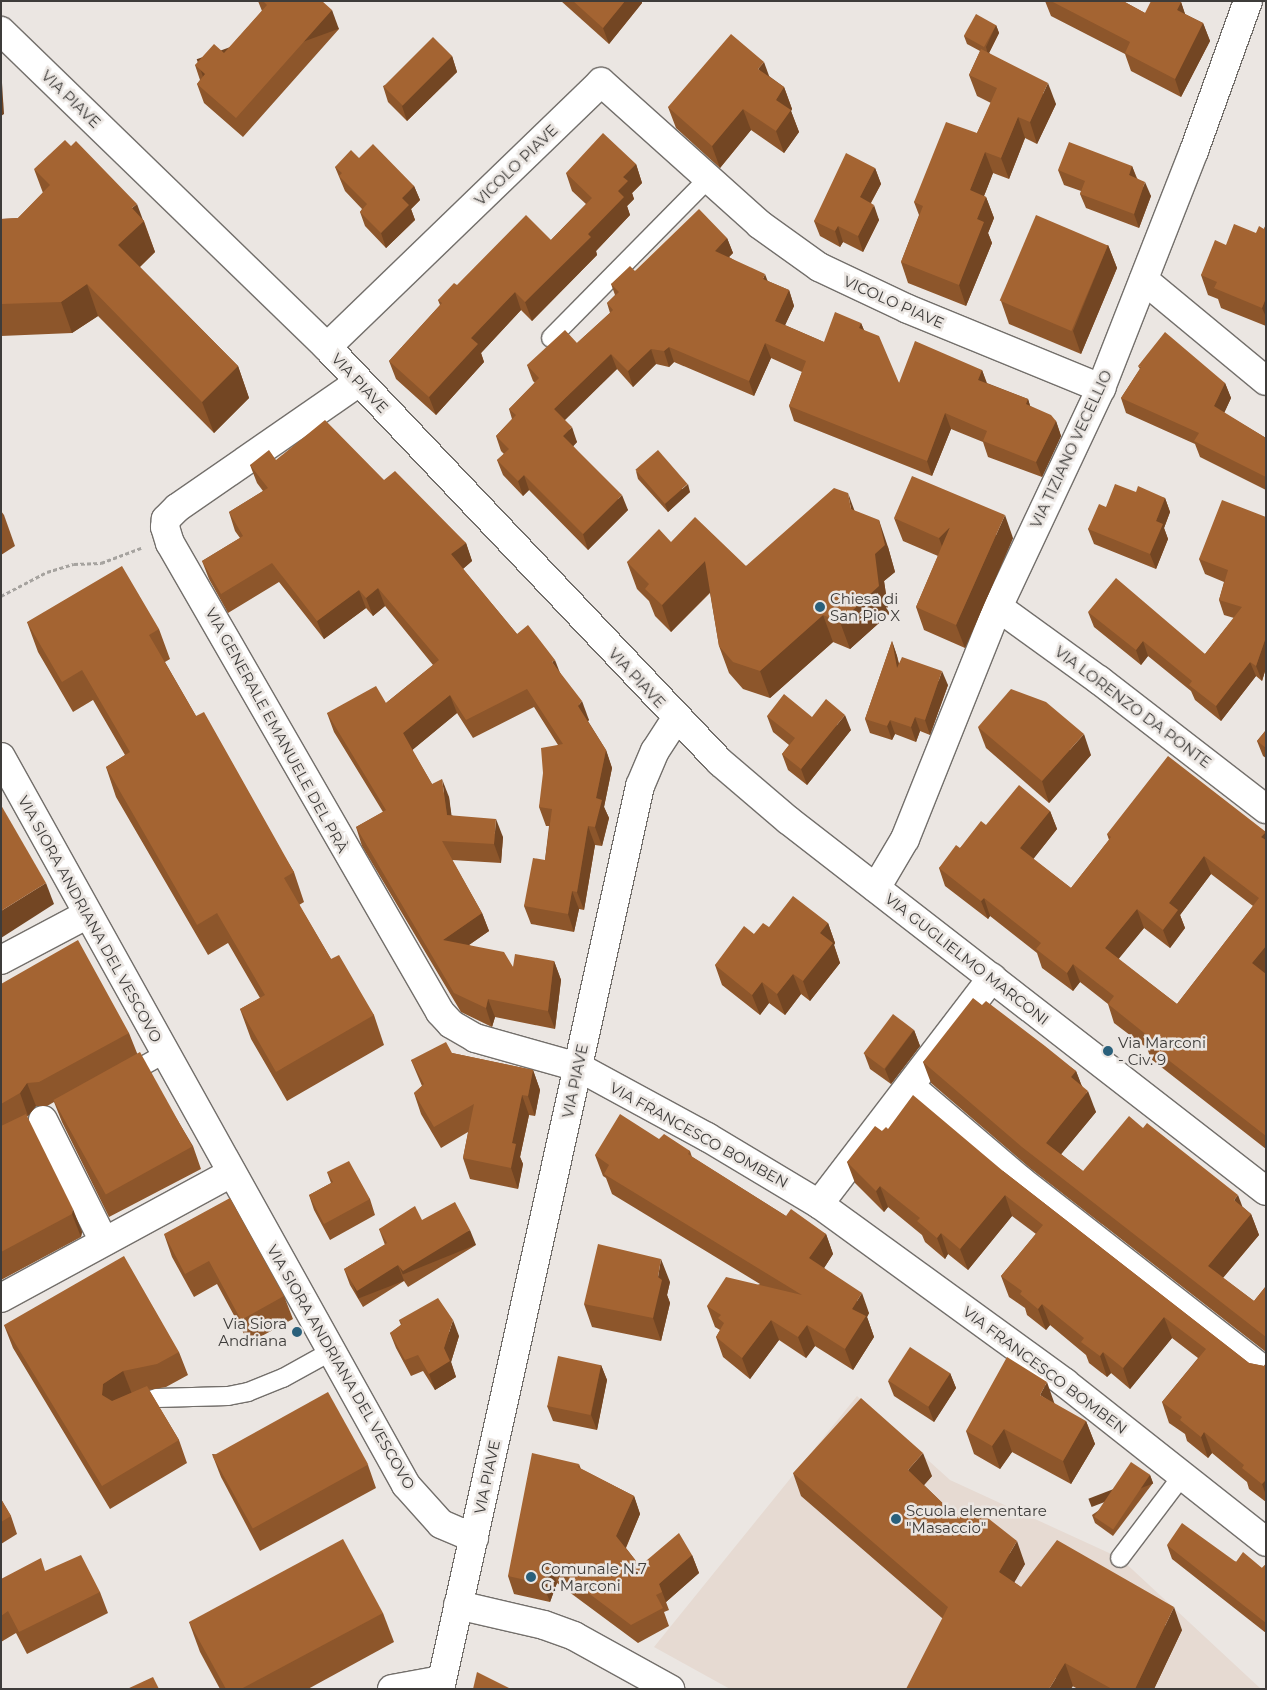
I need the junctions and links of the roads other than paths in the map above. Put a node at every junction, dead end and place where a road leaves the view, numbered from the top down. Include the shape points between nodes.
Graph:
1 (1248, 1) edge
2 (1, 31) edge
3 (708, 179) junction
4 (1144, 280) junction
5 (551, 338) dead end
6 (327, 347) junction
7 (1266, 381) edge
8 (359, 382) junction
9 (1101, 388) junction
10 (998, 607) junction
11 (676, 719) junction
12 (1, 757) edge
13 (1266, 809) edge
14 (876, 888) junction
15 (86, 915) junction
16 (1, 960) edge
17 (992, 978) junction
18 (164, 1054) junction
19 (578, 1067) junction
20 (108, 1085) edge
21 (910, 1086) junction
22 (43, 1120) dead end
23 (232, 1173) junction
24 (1266, 1191) edge
25 (819, 1204) junction
26 (104, 1242) junction
27 (1, 1298) edge
28 (330, 1352) junction
29 (1266, 1372) edge
30 (120, 1413) edge
31 (1182, 1476) junction
32 (474, 1538) junction
33 (1266, 1542) edge
34 (1120, 1558) dead end
35 (458, 1605) junction
36 (440, 1684) edge
37 (392, 1689) edge
38 (670, 1689) edge

1 - 4 street, VIA TIZIANO VECELLIO
2 - 6 street, VIA PIAVE
3 - 5 lane
3 - 6 street, VICOLO PIAVE via 601,82
3 - 9 street, VICOLO PIAVE via 792,249 845,281
4 - 7 street
4 - 9 street, VIA TIZIANO VECELLIO
6 - 8 street, VIA PIAVE
8 - 11 street, VIA PIAVE
8 - 19 street, VIA GENERALE EMANUELE DEL PRÀ via 177,508 166,520 166,535 440,1012 451,1024 475,1038
9 - 10 street, VIA TIZIANO VECELLIO
10 - 13 street, VIA LORENZO DA PONTE
10 - 14 street, VIA TIZIANO VECELLIO via 905,839
11 - 14 street, VIA GUGLIELMO MARCONI via 788,820
11 - 19 street, VIA PIAVE via 655,751 640,786
12 - 15 street, VIA SIORA ANDRIANA DEL VESCOVO
14 - 17 street, VIA GUGLIELMO MARCONI
15 - 16 street
15 - 18 street, VIA SIORA ANDRIANA DEL VESCOVO
17 - 21 street
17 - 24 street, VIA GUGLIELMO MARCONI
18 - 20 lane, VIA SIORA ANDRIANA DEL VESCOVO
18 - 23 street, VIA SIORA ANDRIANA DEL VESCOVO
19 - 25 street, VIA FRANCESCO BOMBEN via 707,1137
19 - 32 street, VIA PIAVE
21 - 25 street
21 - 29 street via 1020,1180
22 - 26 street
23 - 26 street
23 - 28 street, VIA SIORA ANDRIANA DEL VESCOVO
25 - 31 street, VIA FRANCESCO BOMBEN via 1065,1382
26 - 27 street
28 - 30 lane via 284,1378 248,1392 228,1396 157,1398
28 - 32 street, VIA SIORA ANDRIANA DEL VESCOVO via 418,1501 440,1524
31 - 33 street, VIA FRANCESCO BOMBEN
31 - 34 lane
32 - 35 street, VIA PIAVE
35 - 36 street, VIA PIAVE
35 - 38 street via 544,1625 574,1636
36 - 37 street

